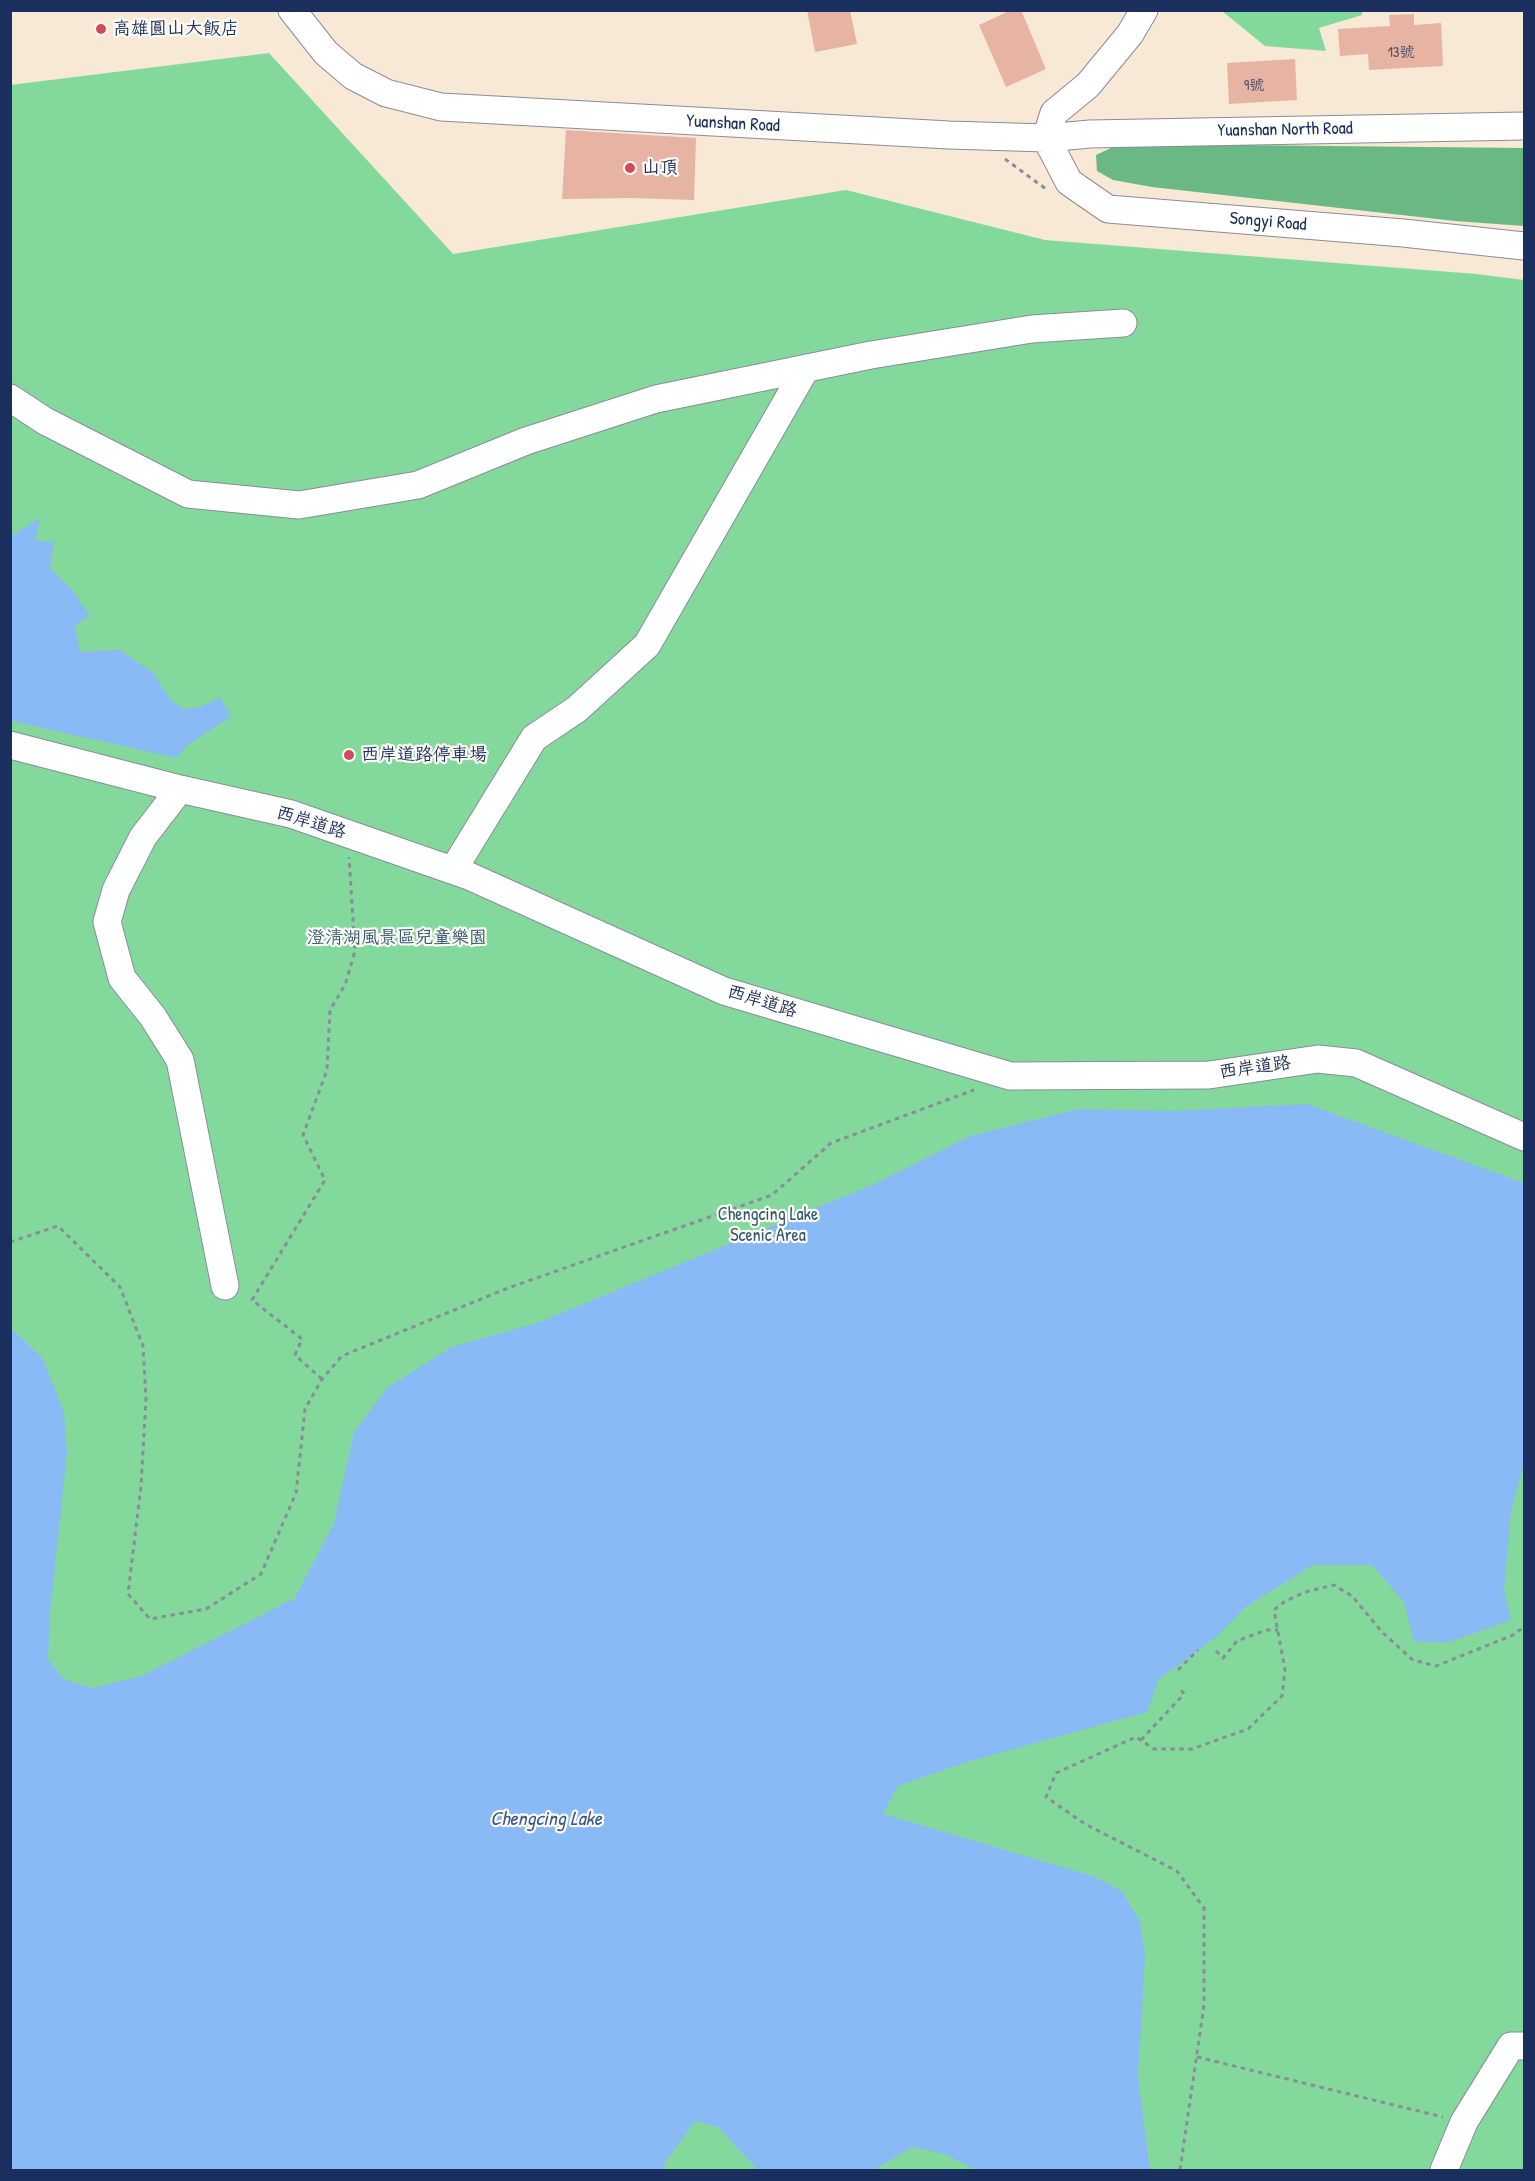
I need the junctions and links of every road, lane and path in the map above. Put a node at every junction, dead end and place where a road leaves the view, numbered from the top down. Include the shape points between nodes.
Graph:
1 (292, 10) edge
2 (1144, 10) edge
3 (1524, 126) edge
4 (1046, 138) junction
5 (1524, 246) edge
6 (1123, 323) dead end
7 (806, 368) junction
8 (10, 398) edge
9 (14, 746) edge
10 (180, 789) junction
11 (348, 834) junction
12 (453, 870) junction
13 (975, 1090) dead end
14 (1524, 1137) edge
15 (10, 1242) edge
16 (225, 1286) dead end
17 (322, 1379) junction
18 (1524, 1627) edge
19 (1278, 1630) junction
20 (1198, 1650) dead end
21 (1216, 1651) dead end
22 (1178, 1670) dead end
23 (1181, 1690) dead end
24 (1141, 1740) junction
25 (1524, 2046) edge
26 (1197, 2057) junction
27 (1464, 2122) junction
28 (1180, 2170) edge
29 (1444, 2170) edge

1 - 4 street, Yuanshan Road via 326,53 353,76 386,93 441,108
2 - 4 street via 1130,34 1088,85 1054,113
3 - 4 street, Yuanshan North Road
4 - 5 street, Songyi Road via 1069,182 1108,209
6 - 7 street via 1032,329
7 - 8 street via 656,399 526,441 418,485 299,505 188,494 45,421
7 - 12 street via 647,645 578,710 534,738
9 - 10 street, 西岸道路
10 - 11 street, 西岸道路 via 291,814
10 - 16 street via 143,837 116,890 107,922 122,978 180,1060
11 - 12 street, 西岸道路
11 - 17 path via 355,951 345,985 330,1010 327,1070 303,1135 325,1180 252,1300 302,1339 295,1355
12 - 14 street, 西岸道路 via 724,991 1010,1076 1209,1075 1318,1059 1356,1063
13 - 17 path via 831,1143 772,1195 497,1292 342,1356
15 - 17 path via 58,1226 120,1287 143,1346 146,1399 141,1486 128,1594 150,1619 206,1609 261,1574 296,1493 304,1409
18 - 19 path via 1436,1666 1413,1660 1382,1632 1352,1596 1334,1585 1284,1602 1275,1610
19 - 21 path via 1266,1630 1237,1641 1223,1658
19 - 24 path via 1285,1670 1282,1696 1248,1729 1192,1749 1155,1749
20 - 22 path
23 - 24 path via 1184,1694
24 - 26 path via 1136,1737 1056,1773 1046,1797 1085,1824 1177,1871 1204,1908 1204,2006
25 - 27 street via 1511,2046
26 - 27 path
26 - 28 path
27 - 29 street

